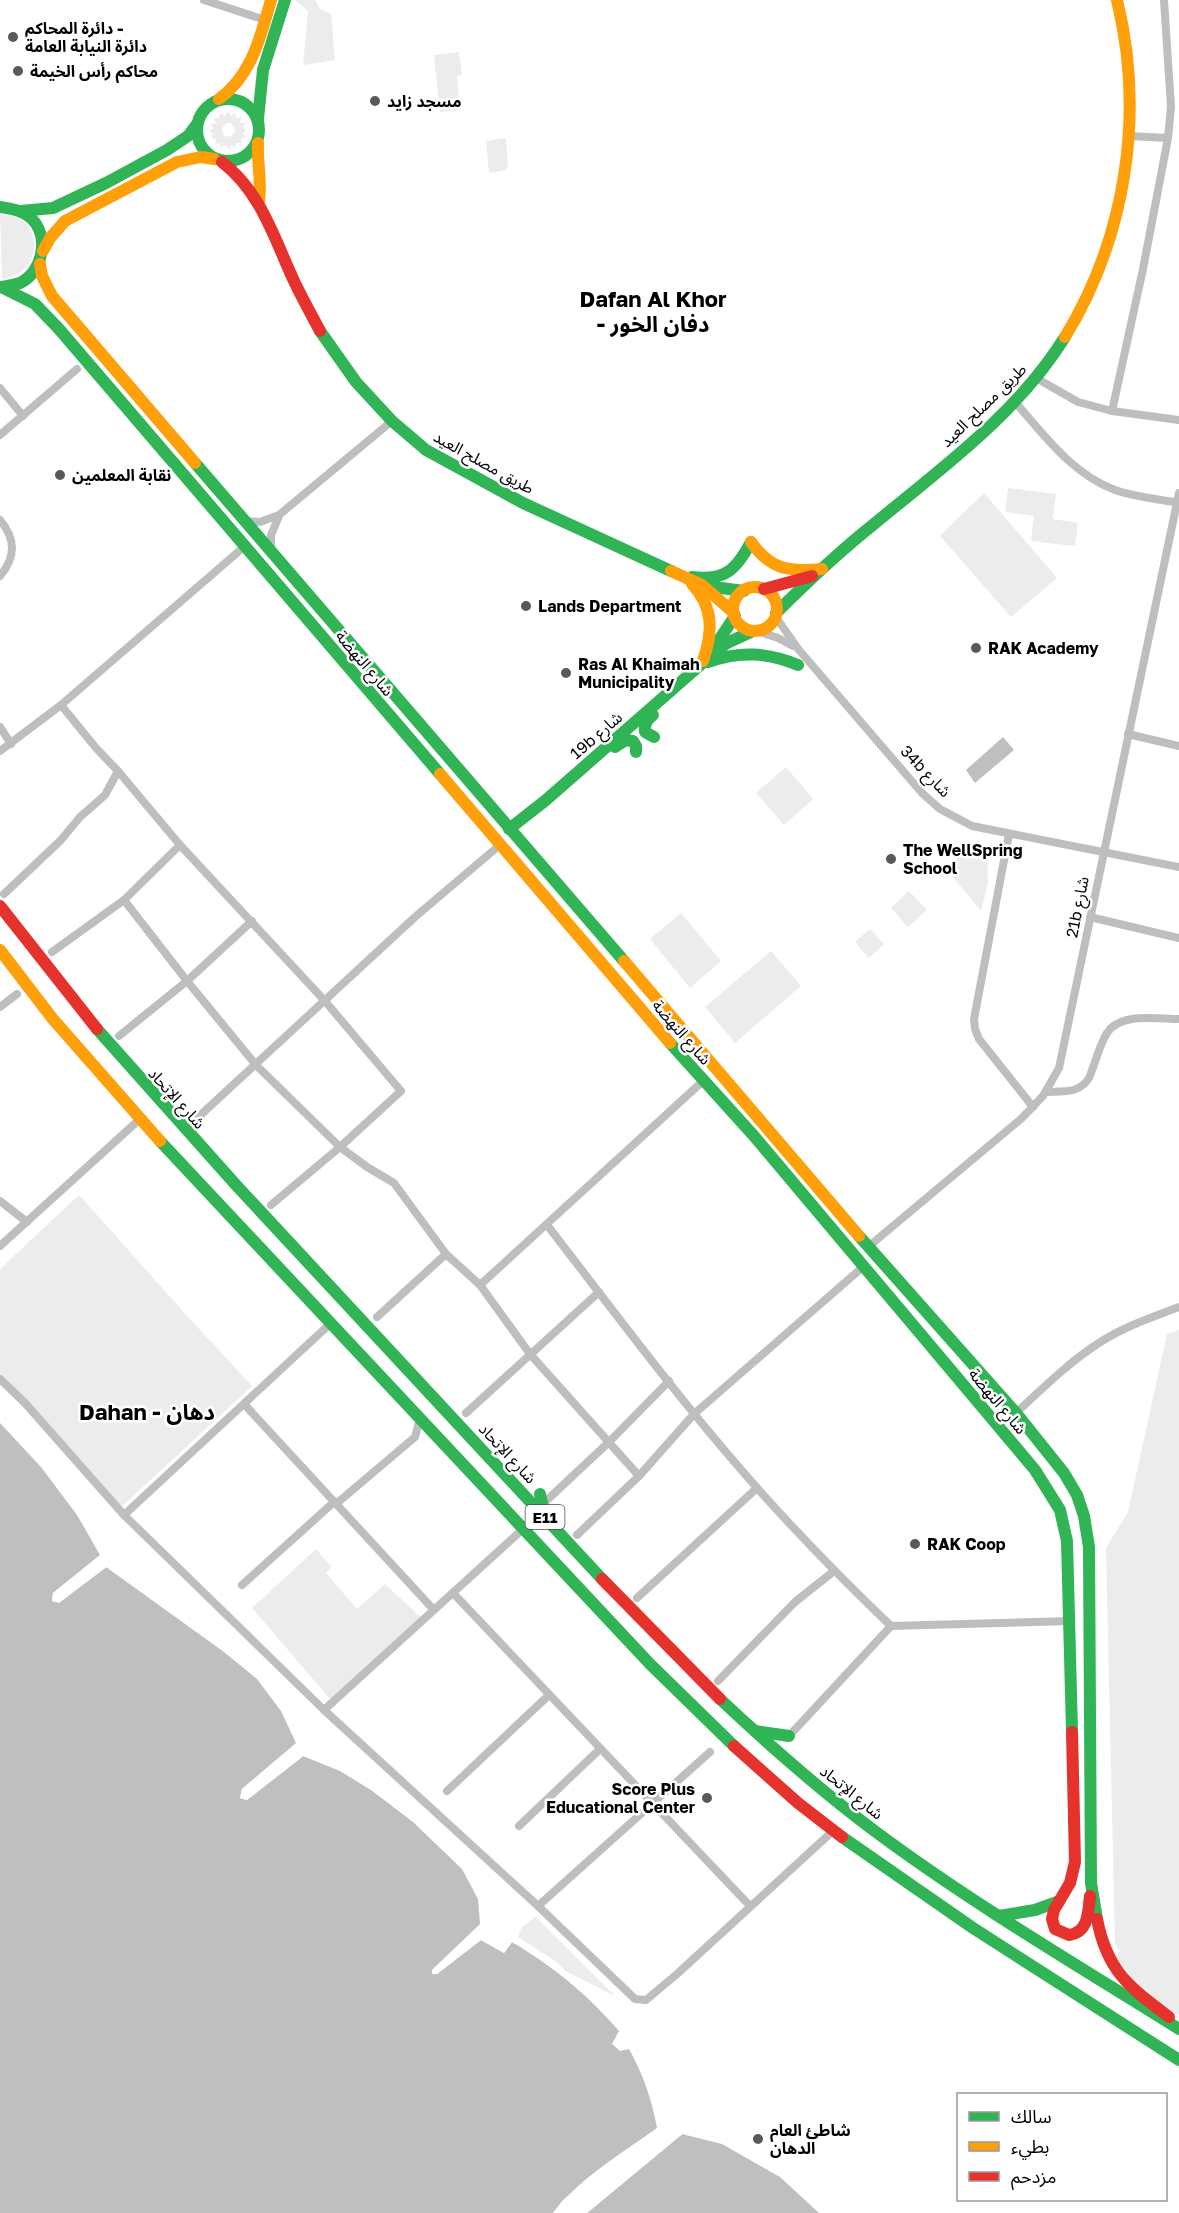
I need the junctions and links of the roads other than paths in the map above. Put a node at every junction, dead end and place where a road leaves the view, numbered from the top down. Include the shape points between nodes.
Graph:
1 (204, 0) edge
2 (271, 0) edge
3 (285, 0) edge
4 (1117, 0) edge
5 (1164, 0) edge
6 (265, 20) junction
7 (216, 101) junction
8 (258, 120) junction
9 (197, 124) junction
10 (1129, 136) junction
11 (1168, 138) junction
12 (258, 140) junction
13 (218, 160) junction
14 (259, 201) junction
15 (0, 207) edge
16 (21, 210) junction
17 (41, 258) junction
18 (2, 288) edge
19 (77, 369) dead end
20 (1036, 378) junction
21 (0, 388) edge
22 (1015, 402) junction
23 (1112, 411) junction
24 (23, 416) junction
25 (1179, 420) edge
26 (392, 421) junction
27 (0, 435) edge
28 (1179, 493) edge
29 (1178, 503) edge
30 (279, 516) junction
31 (0, 520) edge
32 (246, 521) junction
33 (245, 546) junction
34 (271, 550) junction
35 (818, 572) junction
36 (682, 575) junction
37 (0, 576) edge
38 (702, 585) junction
39 (764, 590) junction
40 (744, 591) junction
41 (734, 615) junction
42 (776, 615) junction
43 (755, 631) junction
44 (799, 650) junction
45 (702, 664) junction
46 (798, 665) dead end
47 (685, 680) junction
48 (364, 688) junction
49 (392, 690) junction
50 (62, 705) junction
51 (0, 727) edge
52 (1128, 734) junction
53 (654, 737) dead end
54 (11, 744) junction
55 (1179, 746) edge
56 (0, 751) edge
57 (636, 752) dead end
58 (118, 771) junction
59 (546, 800) junction
60 (509, 829) junction
61 (1010, 834) junction
62 (501, 844) junction
63 (180, 845) junction
64 (1103, 852) junction
65 (1179, 867) edge
66 (4, 894) dead end
67 (124, 900) junction
68 (0, 906) edge
69 (1090, 917) junction
70 (252, 921) junction
71 (1179, 938) edge
72 (0, 950) edge
73 (52, 952) dead end
74 (186, 981) junction
75 (17, 994) dead end
76 (324, 1000) junction
77 (0, 1007) edge
78 (1179, 1019) edge
79 (119, 1036) dead end
80 (256, 1065) junction
81 (703, 1081) junction
82 (1046, 1092) junction
83 (1033, 1107) junction
84 (141, 1118) junction
85 (194, 1121) dead end
86 (754, 1136) junction
87 (340, 1147) junction
88 (791, 1157) junction
89 (0, 1201) edge
90 (271, 1205) dead end
91 (27, 1222) junction
92 (547, 1225) junction
93 (0, 1246) edge
94 (868, 1247) junction
95 (446, 1254) junction
96 (864, 1266) junction
97 (480, 1285) junction
98 (599, 1292) junction
99 (1179, 1307) edge
100 (377, 1317) dead end
101 (332, 1322) junction
102 (530, 1354) junction
103 (0, 1379) edge
104 (669, 1381) junction
105 (244, 1404) junction
106 (466, 1413) dead end
107 (1016, 1413) junction
108 (694, 1414) junction
109 (420, 1418) junction
110 (609, 1442) junction
111 (639, 1476) junction
112 (758, 1488) junction
113 (543, 1498) joint
114 (335, 1503) junction
115 (124, 1515) junction
116 (546, 1518) junction
117 (524, 1528) junction
118 (577, 1535) dead end
119 (581, 1555) junction
120 (558, 1565) junction
121 (834, 1571) junction
122 (242, 1585) dead end
123 (453, 1593) junction
124 (637, 1598) dead end
125 (434, 1610) junction
126 (1070, 1621) junction
127 (891, 1626) junction
128 (718, 1681) dead end
129 (549, 1695) junction
130 (324, 1710) junction
131 (754, 1731) junction
132 (789, 1736) joint
133 (600, 1749) junction
134 (710, 1752) dead end
135 (447, 1791) dead end
136 (654, 1804) junction
137 (519, 1826) dead end
138 (834, 1830) junction
139 (1091, 1883) junction
140 (1057, 1902) junction
141 (538, 1906) junction
142 (750, 1906) junction
143 (999, 1916) junction
144 (1179, 2027) edge
145 (1179, 2060) edge

1 - 6 street
2 - 6 main road
3 - 8 main road via 263,69
4 - 10 main road, طريق مصلح العيد via 1128,65
5 - 11 street via 1171,107
6 - 7 main road via 244,78
7 - 8 main road via 246,104
7 - 9 main road via 207,106
8 - 12 main road
9 - 13 main road via 198,141 207,154
9 - 16 main road via 188,136 167,150 85,194 53,208
10 - 11 street
10 - 20 main road, طريق مصلح العيد via 1121,192 1102,259 1076,318
11 - 23 street
12 - 13 main road via 248,155 231,162
12 - 14 main road, طريق مصلح العيد
13 - 14 main road, طريق مصلح العيد via 235,172
13 - 17 main road via 201,157 177,162 65,221 50,238
14 - 26 main road, طريق مصلح العيد via 322,334 356,382
15 - 16 main road
16 - 17 main road, شارع النهضة via 38,228
17 - 18 main road via 25,281
17 - 32 main road, شارع النهضة via 52,296
18 - 33 main road, شارع النهضة via 42,311
19 - 24 street
20 - 22 main road, طريق مصلح العيد
20 - 23 street via 1078,402
21 - 24 street
22 - 29 street via 1053,447 1087,475 1116,490
22 - 35 main road, طريق مصلح العيد
23 - 25 street
24 - 27 street
26 - 30 street
26 - 36 main road, طريق مصلح العيد via 426,450 523,503
28 - 29 street, 21b شارع
29 - 52 street, 21b شارع
30 - 32 street via 260,522
30 - 34 street via 271,535
31 - 37 street via 11,535 13,548 8,567
32 - 34 main road, شارع النهضة
33 - 48 main road, شارع النهضة
33 - 50 street
34 - 49 main road, شارع النهضة
35 - 36 main road via 780,568 758,554 751,542 735,569 725,576 711,579
35 - 39 main road, طريق مصلح العيد
35 - 42 main road, طريق مصلح العيد
36 - 38 main road, طريق مصلح العيد
36 - 45 main road via 702,595 711,618 712,633
38 - 40 main road, طريق مصلح العيد
38 - 41 main road, طريق مصلح العيد
39 - 40 main road via 754,587
39 - 42 main road via 776,602
40 - 41 main road via 735,601
41 - 43 main road via 742,627
41 - 45 main road, 19b شارع
42 - 43 main road via 766,628
42 - 44 street, 34b شارع
43 - 44 street, 34b شارع
43 - 45 main road, 19b شارع via 727,643
44 - 61 street, 34b شارع via 940,809 972,826
45 - 46 main road via 727,655 754,653 781,657
45 - 47 main road, 19b شارع
47 - 53 main road via 643,727
47 - 59 main road, 19b شارع
48 - 49 main road via 372,681
48 - 62 main road, شارع النهضة
49 - 60 main road, شارع النهضة
50 - 54 street
50 - 58 street
51 - 54 street
52 - 55 street
52 - 64 street, 21b شارع
54 - 56 street
57 - 59 main road via 633,741 621,742 557,799
58 - 63 street
58 - 66 street via 105,795
59 - 60 main road, 19b شارع
60 - 88 main road, شارع النهضة
61 - 64 street, 34b شارع
61 - 83 street via 974,1019 979,1039
62 - 76 street
62 - 81 main road, شارع النهضة
63 - 67 street
63 - 70 street
64 - 65 street, 34b شارع
64 - 69 street, 21b شارع
67 - 73 street
67 - 74 street
68 - 116 main road, شارع الإتحاد / E11 via 37,957 195,1143
69 - 71 street
69 - 82 street, 21b شارع via 1062,1058
70 - 74 street
70 - 76 street
72 - 84 main road, E11 via 52,1018
74 - 79 street
74 - 80 street
75 - 77 street
76 - 80 street
76 - 87 street via 401,1090
78 - 82 street via 1121,1021 1106,1034 1085,1085 1075,1090
80 - 85 street
80 - 87 street
81 - 86 main road, شارع النهضة
81 - 92 street
82 - 83 street, 21b شارع
83 - 94 street, 21b شارع
84 - 91 street
84 - 101 main road, E11
86 - 88 main road via 782,1165 787,1165
86 - 96 main road, شارع النهضة
87 - 90 street
87 - 95 street via 394,1183
88 - 94 main road, شارع النهضة
89 - 91 street
91 - 93 street
92 - 97 street
92 - 98 street
94 - 107 main road, شارع النهضة
95 - 97 street
95 - 100 street
96 - 108 street
96 - 126 main road, شارع النهضة via 1059,1504 1069,1556
97 - 102 street
98 - 102 street
98 - 104 street
99 - 107 street via 1102,1341
101 - 105 street
101 - 109 main road, E11
102 - 106 street
102 - 110 street
103 - 115 street
104 - 108 street
104 - 110 street
105 - 114 street
105 - 115 street
107 - 139 main road, شارع النهضة via 1077,1495 1089,1547
108 - 111 street
108 - 112 street
109 - 114 street via 415,1437
109 - 117 main road, E11
110 - 111 street
110 - 113 street
111 - 118 street
112 - 121 street
112 - 124 street
113 - 116 main road
114 - 122 street
114 - 125 street
115 - 130 street
116 - 119 main road, شارع الإتحاد / E11
117 - 120 main road, E11
117 - 123 street
119 - 120 main road via 578,1569
119 - 131 main road, شارع الإتحاد / E11 via 672,1652
120 - 138 main road, E11 via 714,1729
121 - 127 street
121 - 128 street via 795,1602
123 - 125 street
123 - 129 street
125 - 130 street
126 - 127 street
126 - 140 main road, شارع النهضة via 1075,1862 1068,1889
127 - 132 street
129 - 133 street
129 - 135 street
130 - 141 street
131 - 132 main road
131 - 143 main road, شارع الإتحاد / E11 via 877,1833
133 - 136 street
133 - 137 street
134 - 136 street
136 - 141 street
136 - 142 street
138 - 142 street
138 - 145 main road, E11 via 1001,1947
139 - 140 main road via 1086,1922 1077,1934 1069,1936 1055,1929 1052,1919
139 - 144 main road via 1100,1936 1108,1957 1121,1977
140 - 143 main road
141 - 142 street via 631,1996 646,2000
143 - 144 main road, شارع الإتحاد / E11

